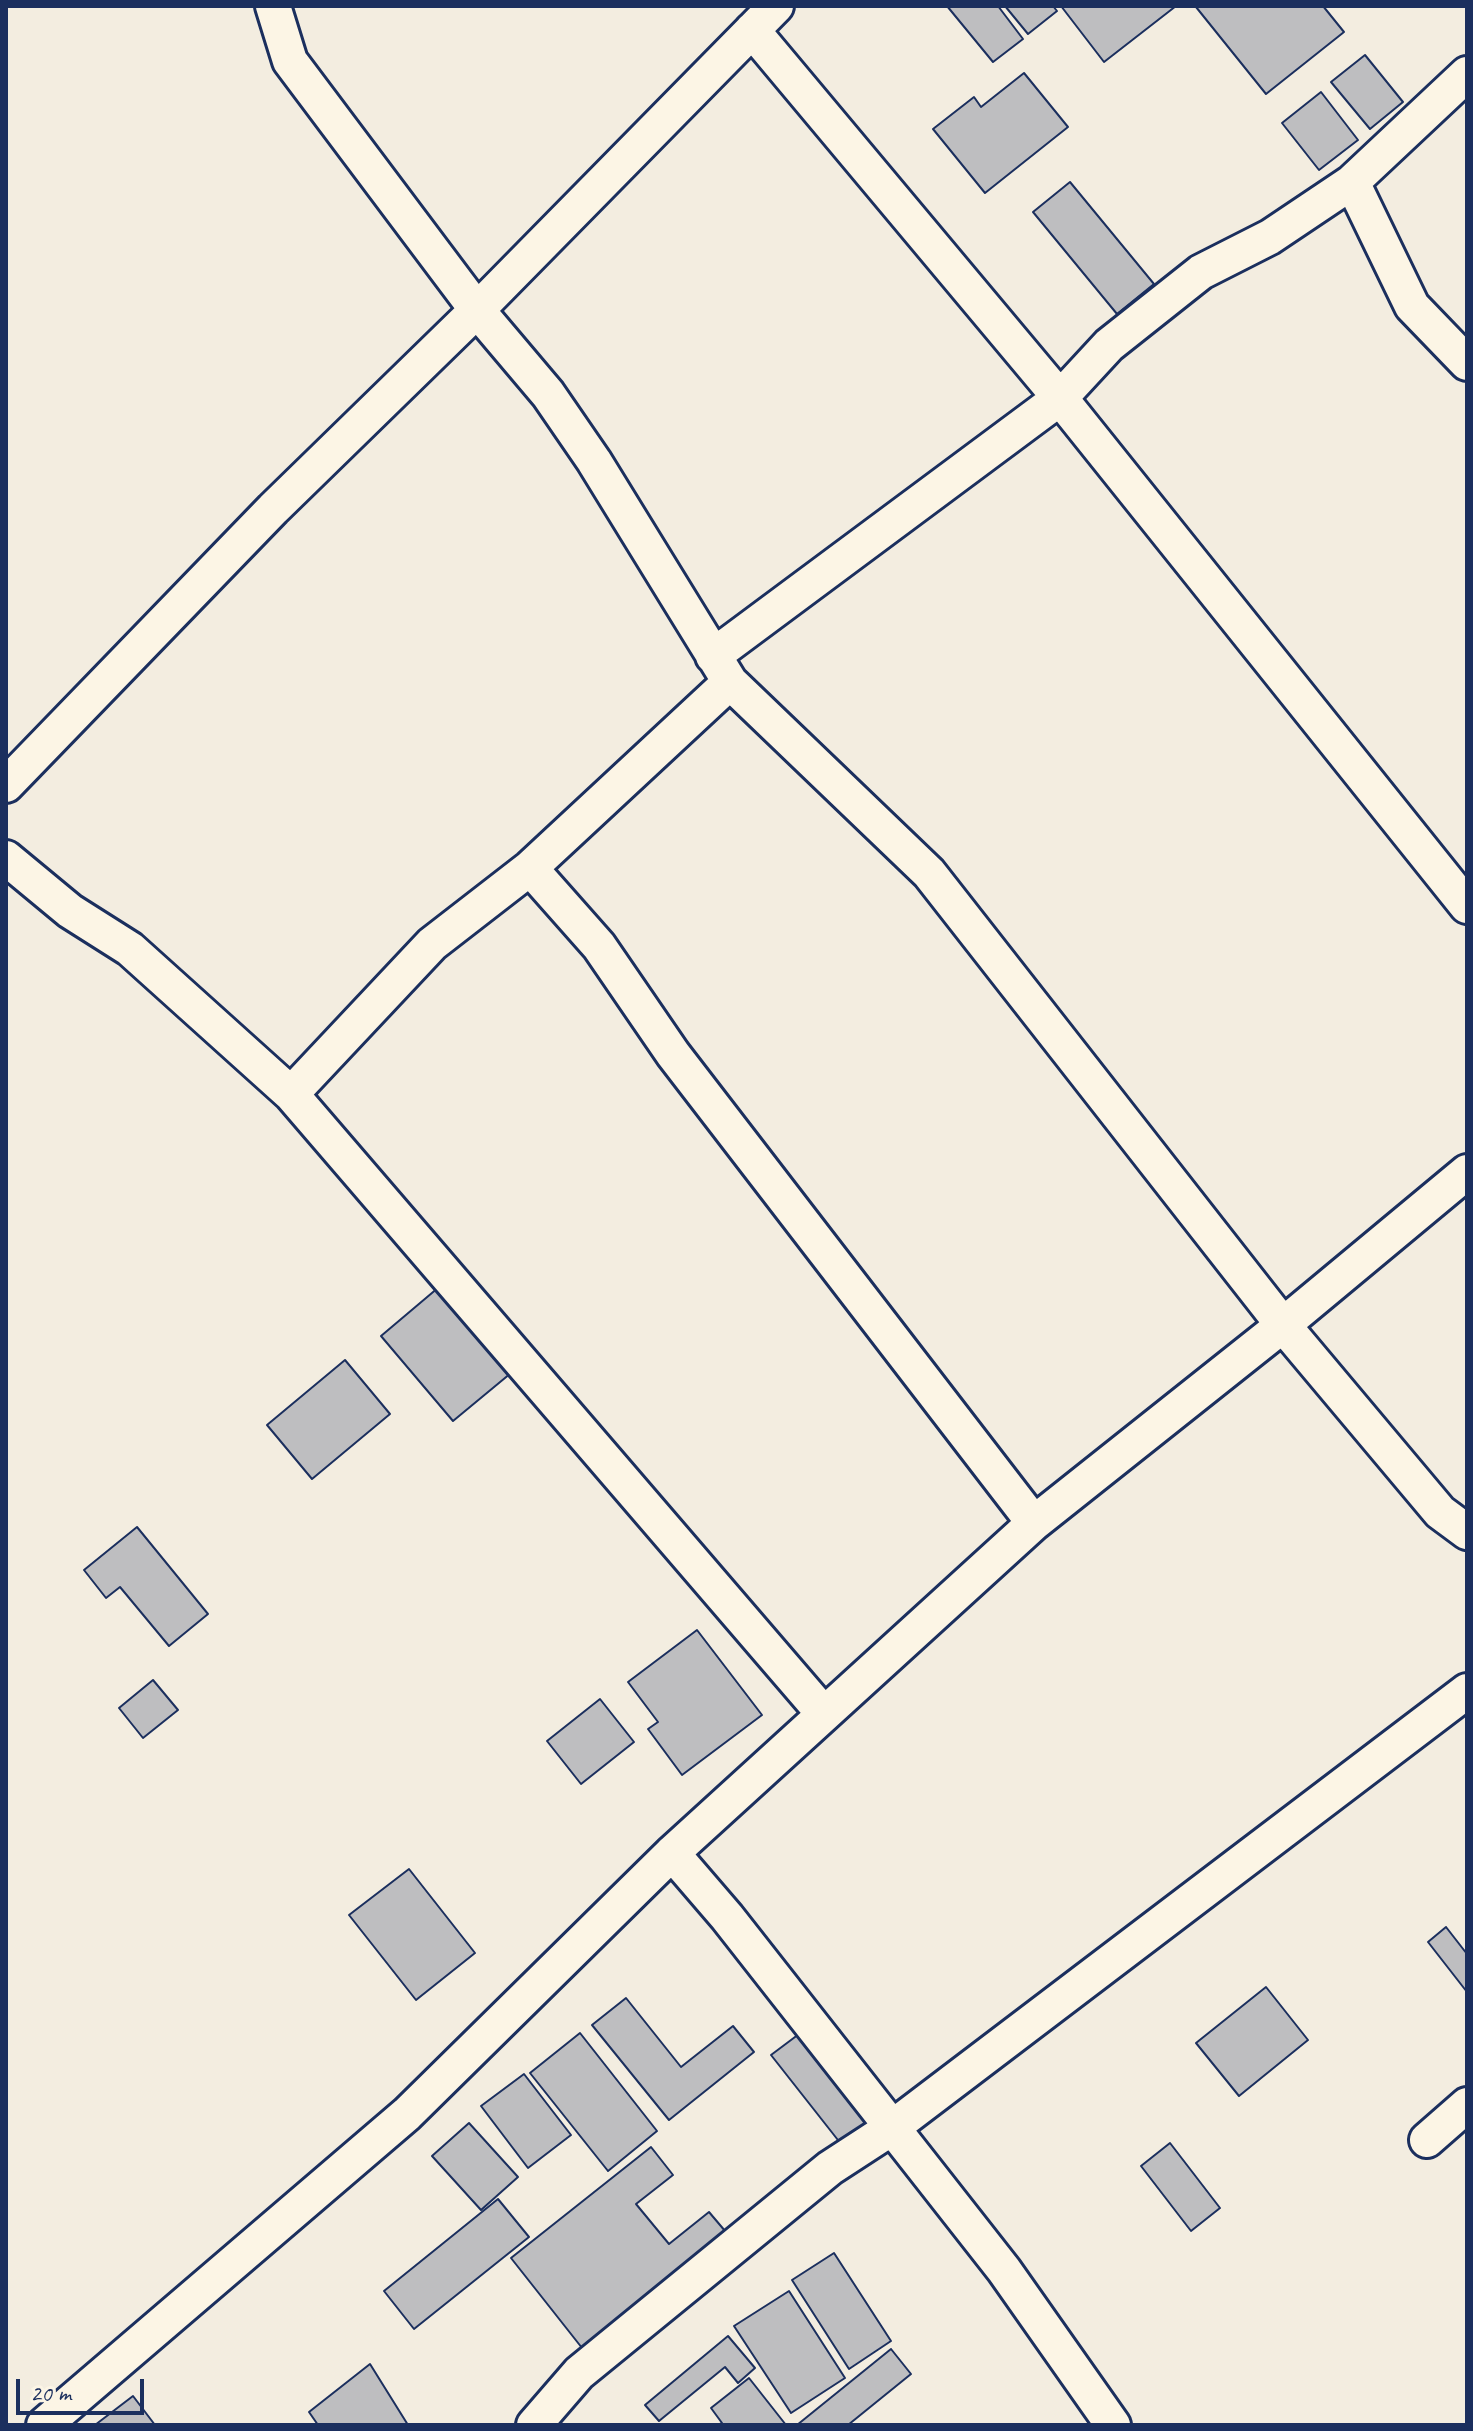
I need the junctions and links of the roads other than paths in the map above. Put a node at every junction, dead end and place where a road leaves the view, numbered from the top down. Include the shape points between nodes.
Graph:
1 (273, 6) edge
2 (776, 6) edge
3 (752, 30) junction
4 (1467, 74) edge
5 (1352, 182) junction
6 (477, 310) junction
7 (1467, 363) edge
8 (1060, 398) junction
9 (722, 669) junction
10 (6, 785) edge
11 (6, 858) edge
12 (530, 868) junction
13 (1467, 906) edge
14 (291, 1094) junction
15 (1467, 1172) edge
16 (1283, 1325) junction
17 (1034, 1523) junction
18 (1467, 1532) edge
19 (1467, 1691) edge
20 (824, 1714) junction
21 (672, 1853) junction
22 (1467, 2105) edge
23 (893, 2127) junction
24 (1427, 2140) dead end
25 (44, 2425) edge
26 (534, 2425) edge
27 (1113, 2425) edge

1 - 6 street via 290,61
2 - 3 street
3 - 6 street
3 - 8 street
4 - 5 street
5 - 7 street via 1412,306
5 - 8 street via 1270,237 1201,272 1109,345
6 - 9 street via 548,394
6 - 10 street via 273,509
8 - 9 street
8 - 13 street
9 - 12 street
9 - 16 street via 929,873
11 - 14 street via 70,911 130,949
12 - 14 street via 432,944
12 - 17 street via 599,946 673,1054
14 - 20 street
15 - 16 street
16 - 17 street
16 - 18 street via 1440,1512
17 - 20 street
19 - 23 street
20 - 21 street
21 - 23 street
21 - 25 street via 407,2114
22 - 24 street
23 - 26 street via 830,2168 579,2373
23 - 27 street via 1004,2270

